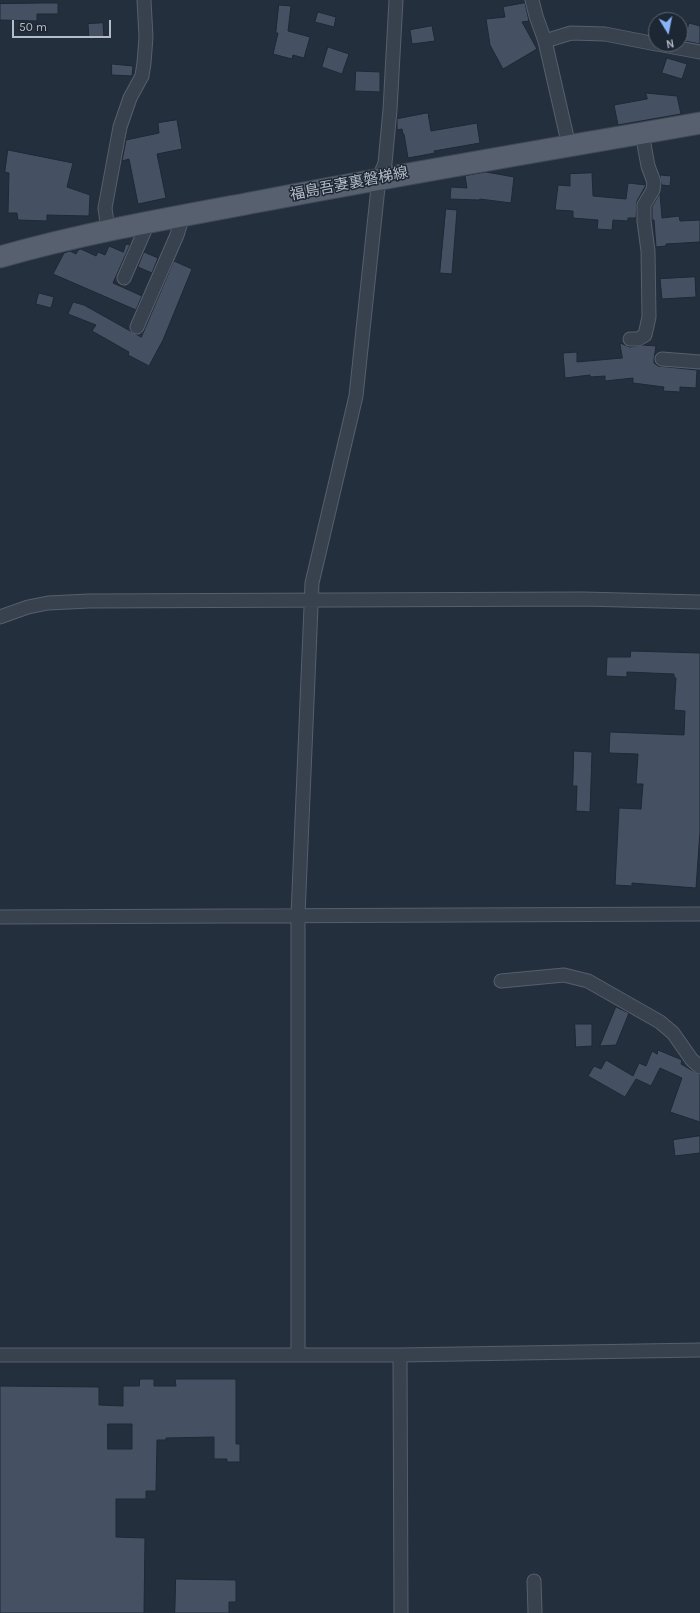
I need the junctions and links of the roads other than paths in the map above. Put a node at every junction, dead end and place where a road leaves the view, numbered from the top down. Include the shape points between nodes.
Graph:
1 (144, 0) edge
2 (396, 0) edge
3 (532, 0) edge
4 (544, 41) junction
5 (648, 42) edge
6 (688, 50) edge
7 (700, 52) edge
8 (700, 123) edge
9 (642, 133) junction
10 (569, 146) junction
11 (379, 178) junction
12 (183, 216) junction
13 (148, 223) junction
14 (108, 230) junction
15 (0, 257) edge
16 (124, 278) dead end
17 (137, 328) dead end
18 (630, 339) dead end
19 (662, 359) dead end
20 (700, 362) edge
21 (312, 600) junction
22 (700, 602) edge
23 (0, 617) edge
24 (700, 914) edge
25 (298, 915) junction
26 (0, 917) edge
27 (501, 981) dead end
28 (700, 1067) edge
29 (700, 1350) edge
30 (0, 1355) edge
31 (298, 1355) junction
32 (400, 1355) junction
33 (534, 1581) dead end
34 (401, 1613) edge
35 (535, 1613) edge

1 - 14 street via 146,37 142,76 130,98 120,127 105,208
2 - 11 street via 389,117 384,163
3 - 4 street
4 - 5 street via 571,33 605,34
4 - 10 street
6 - 7 street
8 - 9 main road, 福島吾妻裏磐梯線
9 - 10 main road, 福島吾妻裏磐梯線
9 - 18 street via 648,166 654,182 654,190 644,205 649,317 645,335 638,339
10 - 11 main road, 福島吾妻裏磐梯線
11 - 12 main road, 福島吾妻裏磐梯線
11 - 21 street via 356,396 312,583
12 - 13 main road, 福島吾妻裏磐梯線
12 - 17 street
13 - 14 main road, 福島吾妻裏磐梯線
13 - 16 street
14 - 15 main road, 福島吾妻裏磐梯線
19 - 20 street
21 - 22 street via 583,599
21 - 23 street via 48,603
21 - 25 street
24 - 25 street
25 - 26 street
25 - 31 street
27 - 28 street via 564,975 588,981 660,1022 673,1033
29 - 32 street
30 - 31 street
31 - 32 street
32 - 34 street
33 - 35 street

